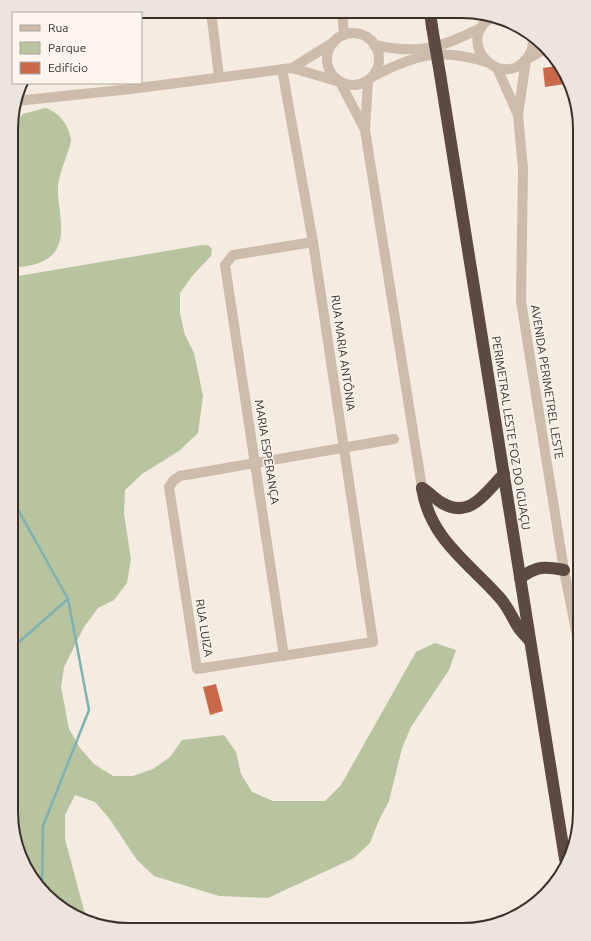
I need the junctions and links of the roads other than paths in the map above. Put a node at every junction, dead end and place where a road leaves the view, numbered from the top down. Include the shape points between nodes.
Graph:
1 (212, 18) edge
2 (343, 18) edge
3 (431, 18) edge
4 (486, 21) edge
5 (344, 35) junction
6 (334, 42) junction
7 (532, 43) edge
8 (374, 45) junction
9 (540, 51) edge
10 (526, 60) junction
11 (486, 62) junction
12 (287, 68) junction
13 (497, 68) junction
14 (219, 77) junction
15 (370, 79) junction
16 (340, 82) junction
17 (131, 86) edge
18 (22, 100) edge
19 (518, 115) junction
20 (365, 130) junction
21 (313, 242) junction
22 (394, 439) dead end
23 (344, 447) junction
24 (255, 463) junction
25 (504, 474) junction
26 (422, 488) junction
27 (564, 570) junction
28 (520, 578) junction
29 (573, 616) edge
30 (530, 641) junction
31 (373, 642) joint
32 (284, 656) junction
33 (564, 855) edge

1 - 14 street
2 - 5 street
3 - 25 highway, PERIMETRAL LESTE FOZ DO IGUAÇU, bridge
4 - 8 street via 446,45 418,50
4 - 11 street via 479,34 478,46
5 - 6 street
5 - 8 street via 361,34
6 - 12 street
6 - 16 street via 328,52 327,63 331,74
7 - 10 street, AVENIDA PERIMETREL LESTE
8 - 15 street via 379,61
9 - 10 street
10 - 13 street via 510,69
10 - 19 street, AVENIDA PERIMETREL LESTE
11 - 13 street
11 - 15 street via 464,55 418,57
12 - 14 street
12 - 16 street
12 - 21 street, RUA MARIA ANTÔNIA
13 - 19 street, AVENIDA PERIMETREL LESTE
14 - 17 street
15 - 16 street via 357,85
15 - 20 street
16 - 20 street
17 - 18 street
19 - 27 street, AVENIDA PERIMETREL LESTE via 523,169 521,301
20 - 26 street
21 - 23 street, RUA MARIA ANTÔNIA
21 - 24 street, MARIA ESPERANÇA via 233,255 225,265
22 - 23 street
23 - 24 street
23 - 31 street, RUA MARIA ANTÔNIA
24 - 32 street, MARIA ESPERANÇA
24 - 32 street, RUA LUIZA via 180,476 169,487 197,669
25 - 26 highway via 480,500 463,507 446,505
25 - 28 highway, PERIMETRAL LESTE FOZ DO IGUAÇU
26 - 30 highway via 426,507 442,538 500,599 518,628
27 - 28 highway via 548,566 533,568
27 - 29 street, AVENIDA PERIMETREL LESTE
28 - 30 highway, PERIMETRAL LESTE FOZ DO IGUAÇU
30 - 33 highway, PERIMETRAL LESTE FOZ DO IGUAÇU
31 - 32 street, RUA LUIZA

